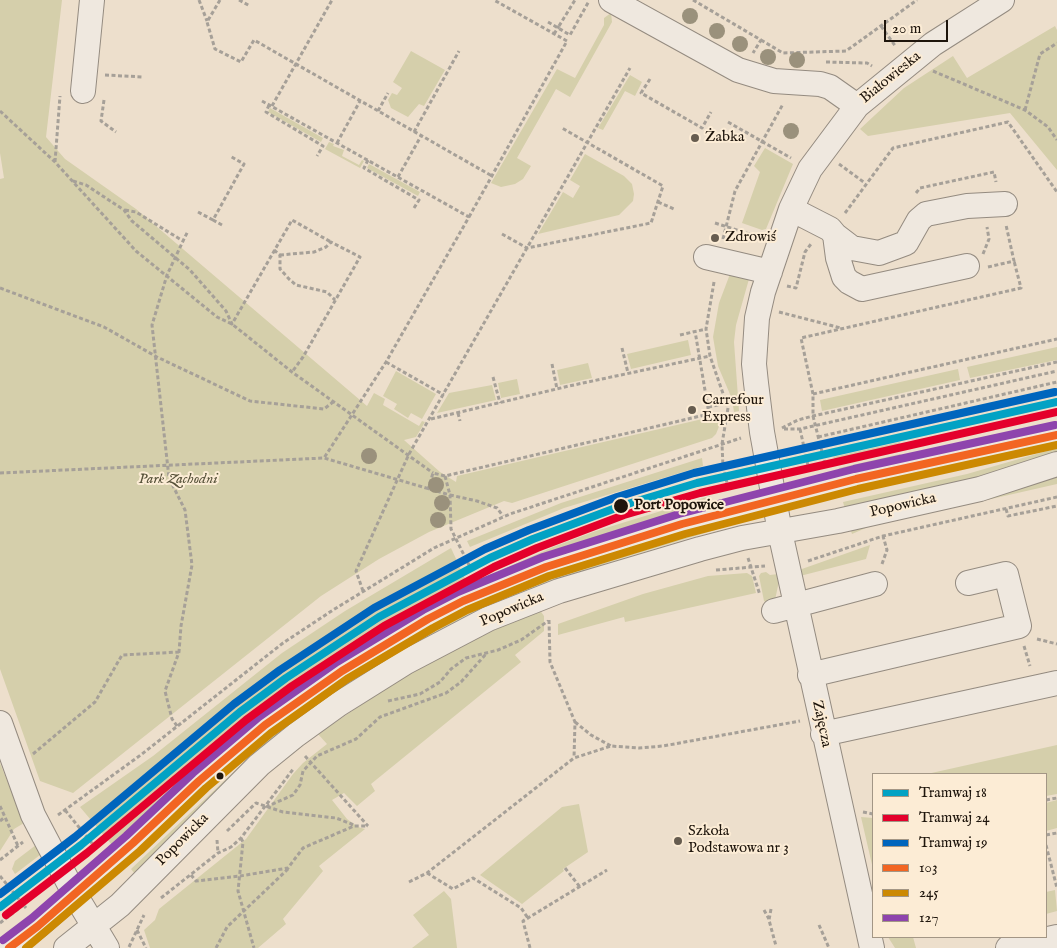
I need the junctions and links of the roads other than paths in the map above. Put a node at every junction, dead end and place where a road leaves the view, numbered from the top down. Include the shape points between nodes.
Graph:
1 (92, 0) edge
2 (611, 0) edge
3 (1002, 0) edge
4 (83, 91) dead end
5 (857, 106) junction
6 (1005, 204) dead end
7 (791, 209) junction
8 (833, 232) junction
9 (712, 259) road end
10 (968, 266) road end
11 (776, 278) junction
12 (1057, 435) edge
13 (1057, 464) edge
14 (774, 499) junction
15 (780, 532) junction
16 (968, 583) dead end
17 (875, 584) dead end
18 (777, 607) junction
19 (810, 675) junction
20 (1046, 685) edge
21 (0, 723) edge
22 (822, 726) junction
23 (74, 893) junction
24 (94, 927) junction
25 (1057, 937) edge
26 (9, 948) edge
27 (66, 948) edge
28 (107, 948) edge
29 (872, 948) edge
30 (1008, 948) edge

1 - 4 street
2 - 5 street, Białowieska via 738,70 774,81 825,85
3 - 5 street, Białowieska via 933,44
5 - 7 street, Zajęcza via 810,169
6 - 8 street via 967,206 926,214 919,220 915,241 880,253 852,248
7 - 8 street
7 - 11 street, Zajęcza via 778,244
8 - 10 street via 844,277 862,288
9 - 11 street
11 - 14 street, Zajęcza via 757,318 754,364 772,430
12 - 14 street, Popowicka
13 - 15 street, Popowicka via 980,489
14 - 15 street, Zajęcza
14 - 23 street, Popowicka via 596,549 496,587 428,619 342,671 265,725
15 - 18 street, Zajęcza
15 - 24 street, Popowicka via 700,549 558,591 488,619 414,657 339,704 259,765 120,905
16 - 19 street via 1006,574 1020,631
17 - 18 street
18 - 19 street, Zajęcza
19 - 22 street, Zajęcza
20 - 22 street
21 - 23 street via 33,816
22 - 29 street, Zajęcza
23 - 24 street
23 - 26 street, Popowicka
24 - 27 street, Popowicka
24 - 28 street
25 - 30 street

